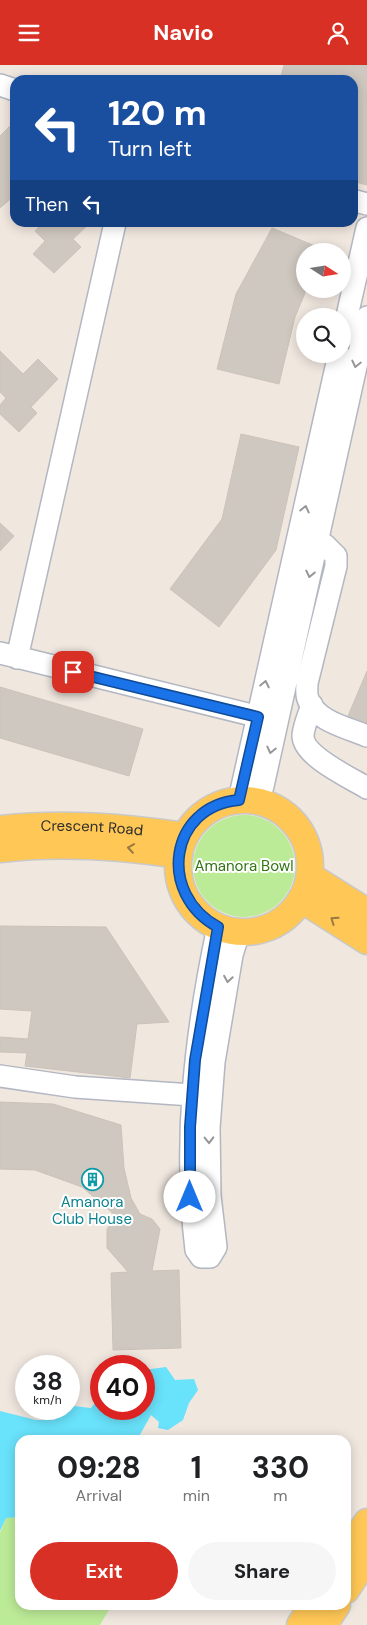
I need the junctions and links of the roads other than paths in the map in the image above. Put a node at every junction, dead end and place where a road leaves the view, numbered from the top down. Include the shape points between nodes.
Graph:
1 (115, 227) edge
2 (367, 228) edge
3 (349, 308) edge
4 (367, 317) edge
5 (337, 363) edge
6 (307, 541) junction
7 (297, 633) junction
8 (9, 656) edge
9 (312, 705) junction
10 (268, 719) junction
11 (367, 736) edge
12 (367, 788) edge
13 (248, 801) junction
14 (0, 829) edge
15 (182, 845) junction
16 (0, 849) edge
17 (306, 887) junction
18 (367, 912) edge
19 (229, 929) junction
20 (367, 941) edge
21 (0, 1076) edge
22 (192, 1095) junction
23 (367, 1522) edge
24 (351, 1546) edge
25 (367, 1558) edge
26 (351, 1582) edge
27 (310, 1610) edge
28 (334, 1610) edge
29 (300, 1625) edge
30 (324, 1625) edge

1 - 8 street
2 - 3 street
4 -> 6 street
6 -> 5 street
6 - 7 street
7 - 9 street via 308,699
7 - 10 street
8 - 10 street
9 - 11 street via 328,720
9 - 12 street via 303,735 307,749
10 - 13 street
13 - 15 main road via 219,805 208,811 198,819
13 - 17 main road via 281,811 299,829 308,853
14 - 15 main road, Crescent Road via 81,825 126,827
15 -> 16 main road, Crescent Road
15 - 19 main road via 179,878 188,902 202,917
17 - 18 main road
17 - 19 main road via 280,921 256,931
20 -> 17 main road
19 - 22 street via 195,1060
19 -> 22 street via 232,955 214,1071 209,1157 216,1247 210,1257 201,1257 196,1250 190,1197
21 - 22 street via 75,1087
23 - 24 main road
25 - 26 main road
27 - 29 main road
28 - 30 main road

